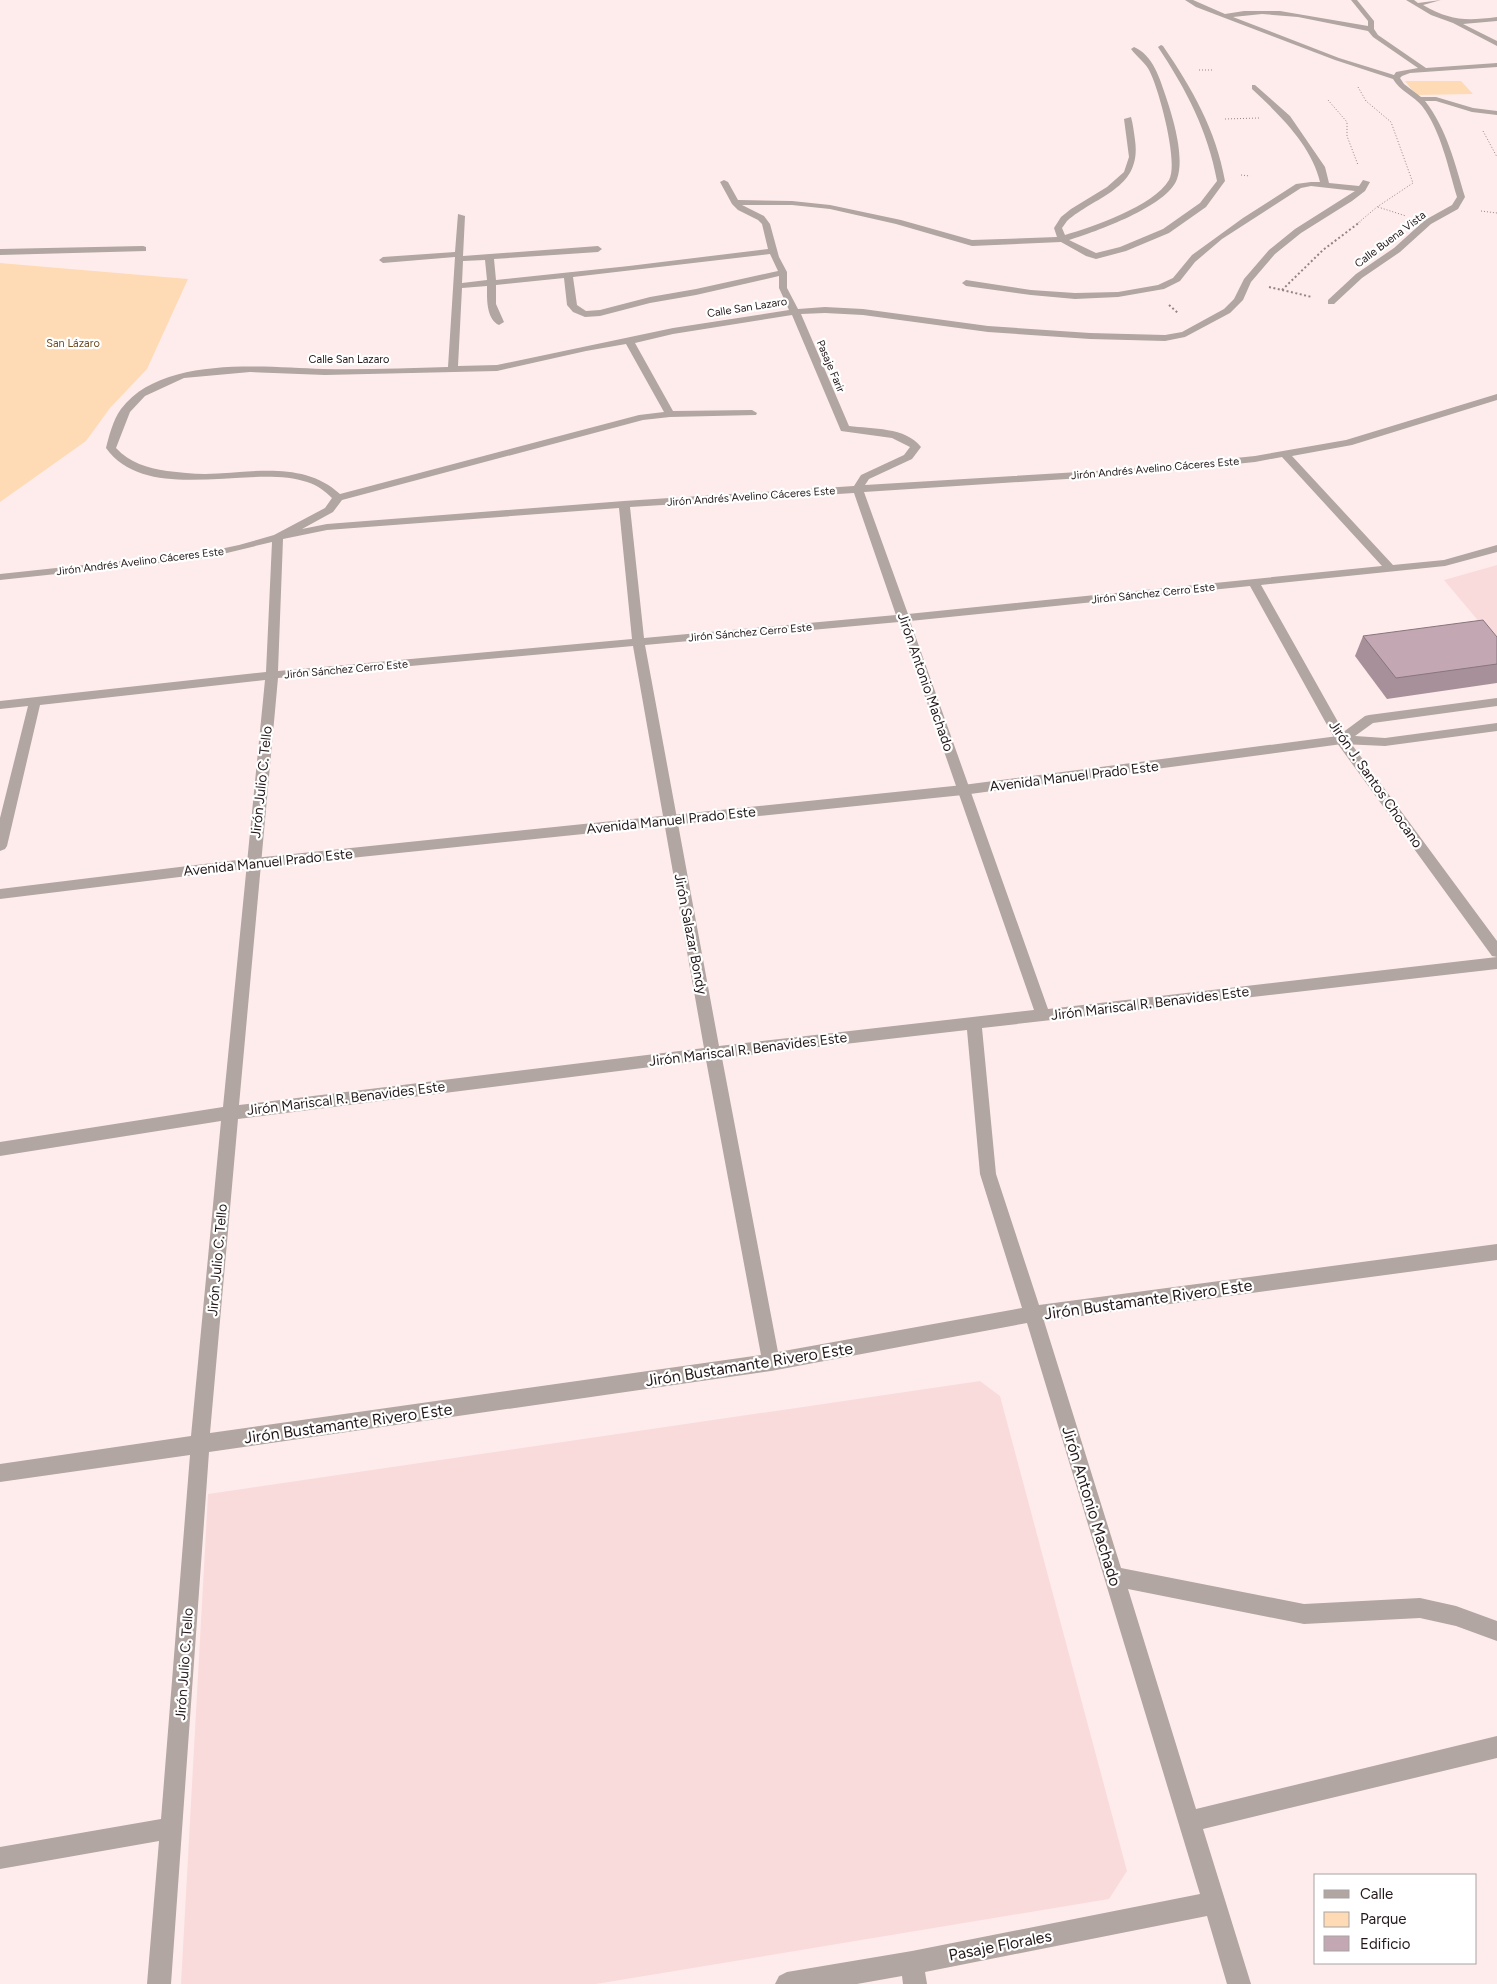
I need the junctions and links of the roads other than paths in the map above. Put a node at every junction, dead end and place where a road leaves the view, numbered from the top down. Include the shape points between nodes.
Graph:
1 (1188, 0) edge
2 (1354, 0) edge
3 (1409, 0) edge
4 (1438, 0) edge
5 (1418, 5) junction
6 (1224, 16) junction
7 (1497, 19) edge
8 (1456, 23) junction
9 (1371, 30) junction
10 (1497, 44) edge
11 (1161, 47) dead end
12 (1134, 50) dead end
13 (1497, 65) edge
14 (1425, 70) junction
15 (1396, 78) junction
16 (1255, 87) dead end
17 (1418, 99) junction
18 (1497, 113) edge
19 (1128, 119) dead end
20 (724, 182) dead end
21 (1325, 185) junction
22 (735, 202) junction
23 (461, 216) dead end
24 (1062, 239) junction
25 (143, 249) dead end
26 (598, 249) dead end
27 (772, 250) junction
28 (0, 252) edge
29 (458, 257) junction
30 (489, 257) junction
31 (383, 260) dead end
32 (783, 272) junction
33 (568, 274) junction
34 (492, 281) junction
35 (966, 283) dead end
36 (458, 286) junction
37 (1331, 302) road end
38 (795, 312) junction
39 (499, 322) dead end
40 (629, 342) junction
41 (452, 370) junction
42 (1497, 396) edge
43 (752, 413) dead end
44 (670, 414) junction
45 (1286, 455) junction
46 (858, 489) junction
47 (338, 498) junction
48 (624, 504) junction
49 (278, 537) junction
50 (1497, 548) edge
51 (1390, 568) junction
52 (0, 577) edge
53 (1253, 582) junction
54 (904, 618) junction
55 (638, 642) junction
56 (272, 675) junction
57 (35, 701) junction
58 (1497, 702) edge
59 (0, 705) edge
60 (1497, 727) edge
61 (1342, 740) junction
62 (963, 790) junction
63 (669, 820) junction
64 (0, 846) edge
65 (253, 863) junction
66 (0, 894) edge
67 (1497, 952) edge
68 (1497, 962) edge
69 (1043, 1015) junction
70 (974, 1023) junction
71 (713, 1053) junction
72 (230, 1112) junction
73 (0, 1149) edge
74 (1497, 1252) edge
75 (1033, 1314) junction
76 (771, 1362) junction
77 (200, 1444) junction
78 (0, 1473) edge
79 (1113, 1576) junction
80 (1497, 1631) edge
81 (1497, 1748) edge
82 (1188, 1822) junction
83 (171, 1828) junction
84 (0, 1858) edge
85 (1213, 1903) junction
86 (913, 1973) edge
87 (160, 1984) edge
88 (787, 1984) edge
89 (1239, 1984) edge

1 - 6 street
2 - 9 street via 1371,21
3 - 5 street
4 - 5 street
5 - 8 street
6 - 9 street via 1269,11
6 - 15 street
7 - 8 street
8 - 10 street
9 - 14 street
11 - 24 street via 1204,120 1221,181 1203,205 1166,230 1123,249 1096,256
12 - 24 street via 1154,72 1170,120 1176,168 1173,181 1160,195 1130,214 1102,228
13 - 14 street
14 - 15 street via 1399,74
15 - 17 street, Calle Buena Vista
16 - 21 street via 1287,118 1321,167
17 - 18 street via 1436,99 1472,110
17 - 37 street, Calle Buena Vista via 1443,140 1461,197 1455,207 1428,222
19 - 24 street via 1132,162 1123,178 1061,221 1058,228
20 - 22 street
21 - 35 street via 1299,186 1221,237 1193,258 1173,282 1162,287 1123,295 1075,298
21 - 38 street, Calle San Lazaro via 1364,186 1272,252 1247,281 1238,300 1227,312 1185,334 1165,338 1090,336 988,329 842,310
22 - 24 street via 830,207 972,242
22 - 27 street, Pasaje Farir via 766,224
23 - 29 street
25 - 28 street
26 - 30 street
27 - 32 street, Pasaje Farir
27 - 33 street
29 - 30 street
29 - 31 street
29 - 36 street
30 - 34 street
32 - 33 street via 585,314 572,305
32 - 38 street, Pasaje Farir via 782,288
33 - 34 street
34 - 36 street
34 - 39 street via 491,304
36 - 41 street
38 - 40 street, Calle San Lazaro via 673,331
38 - 46 street, Pasaje Farir via 845,429 902,437 916,446 908,457 865,477
40 - 41 street, Calle San Lazaro via 586,348 515,365
40 - 44 street
41 - 47 street, Calle San Lazaro via 325,372 250,369 182,375 142,394 131,405 111,448 132,466 148,471 209,478 278,472 314,481
42 - 45 street, Jirón Andrés Avelino Cáceres Este via 1348,443
43 - 44 street
44 - 47 street via 643,417
45 - 46 street, Jirón Andrés Avelino Cáceres Este via 1129,472
45 - 51 street
46 - 48 street, Jirón Andrés Avelino Cáceres Este
46 - 54 street, Jirón Antonio Machado
47 - 49 street via 329,510
48 - 49 street, Jirón Andrés Avelino Cáceres Este via 327,527
48 - 55 street, Jirón Salazar Bondy
49 - 52 street, Jirón Andrés Avelino Cáceres Este via 206,556
49 - 56 street, Jirón Julio C. Tello
50 - 51 street, Jirón Sánchez Cerro Este via 1445,563
51 - 53 street, Jirón Sánchez Cerro Este
53 - 54 street, Jirón Sánchez Cerro Este
53 - 61 street, Jirón J. Santos Chocano
54 - 55 street, Jirón Sánchez Cerro Este
54 - 62 street, Jirón Antonio Machado
55 - 56 street, Jirón Sánchez Cerro Este
55 - 63 street, Jirón Salazar Bondy
56 - 57 street, Jirón Sánchez Cerro Este
56 - 65 street, Jirón Julio C. Tello
57 - 59 street, Jirón Sánchez Cerro Este
57 - 64 street
58 - 61 street via 1369,719
60 - 61 street, Avenida Manuel Prado Este via 1385,742
61 - 62 street, Avenida Manuel Prado Este
61 - 67 street, Jirón J. Santos Chocano
62 - 63 street, Avenida Manuel Prado Este
62 - 69 street, Jirón Antonio Machado
63 - 65 street, Avenida Manuel Prado Este
63 - 71 street, Jirón Salazar Bondy
65 - 66 street, Avenida Manuel Prado Este
65 - 72 street, Jirón Julio C. Tello
68 - 69 street, Jirón Mariscal R. Benavides Este
69 - 70 street, Jirón Mariscal R. Benavides Este
70 - 71 street, Jirón Mariscal R. Benavides Este
70 - 75 street, Jirón Antonio Machado via 988,1174
71 - 72 street, Jirón Mariscal R. Benavides Este
71 - 76 street, Jirón Salazar Bondy
72 - 73 street, Jirón Mariscal R. Benavides Este
72 - 77 street, Jirón Julio C. Tello
74 - 75 street, Jirón Bustamante Rivero Este
75 - 76 street, Jirón Bustamante Rivero Este
75 - 79 street, Jirón Antonio Machado
76 - 77 street, Jirón Bustamante Rivero Este
77 - 78 street, Jirón Bustamante Rivero Este
77 - 83 street, Jirón Julio C. Tello
79 - 80 street via 1304,1614 1420,1608 1456,1616
79 - 82 street, Jirón Antonio Machado
81 - 82 street
82 - 85 street, Jirón Antonio Machado
83 - 84 street
83 - 87 street, Jirón Julio C. Tello
85 - 86 street, Pasaje Florales
85 - 89 street, Jirón Antonio Machado
86 - 88 street, Pasaje Florales

